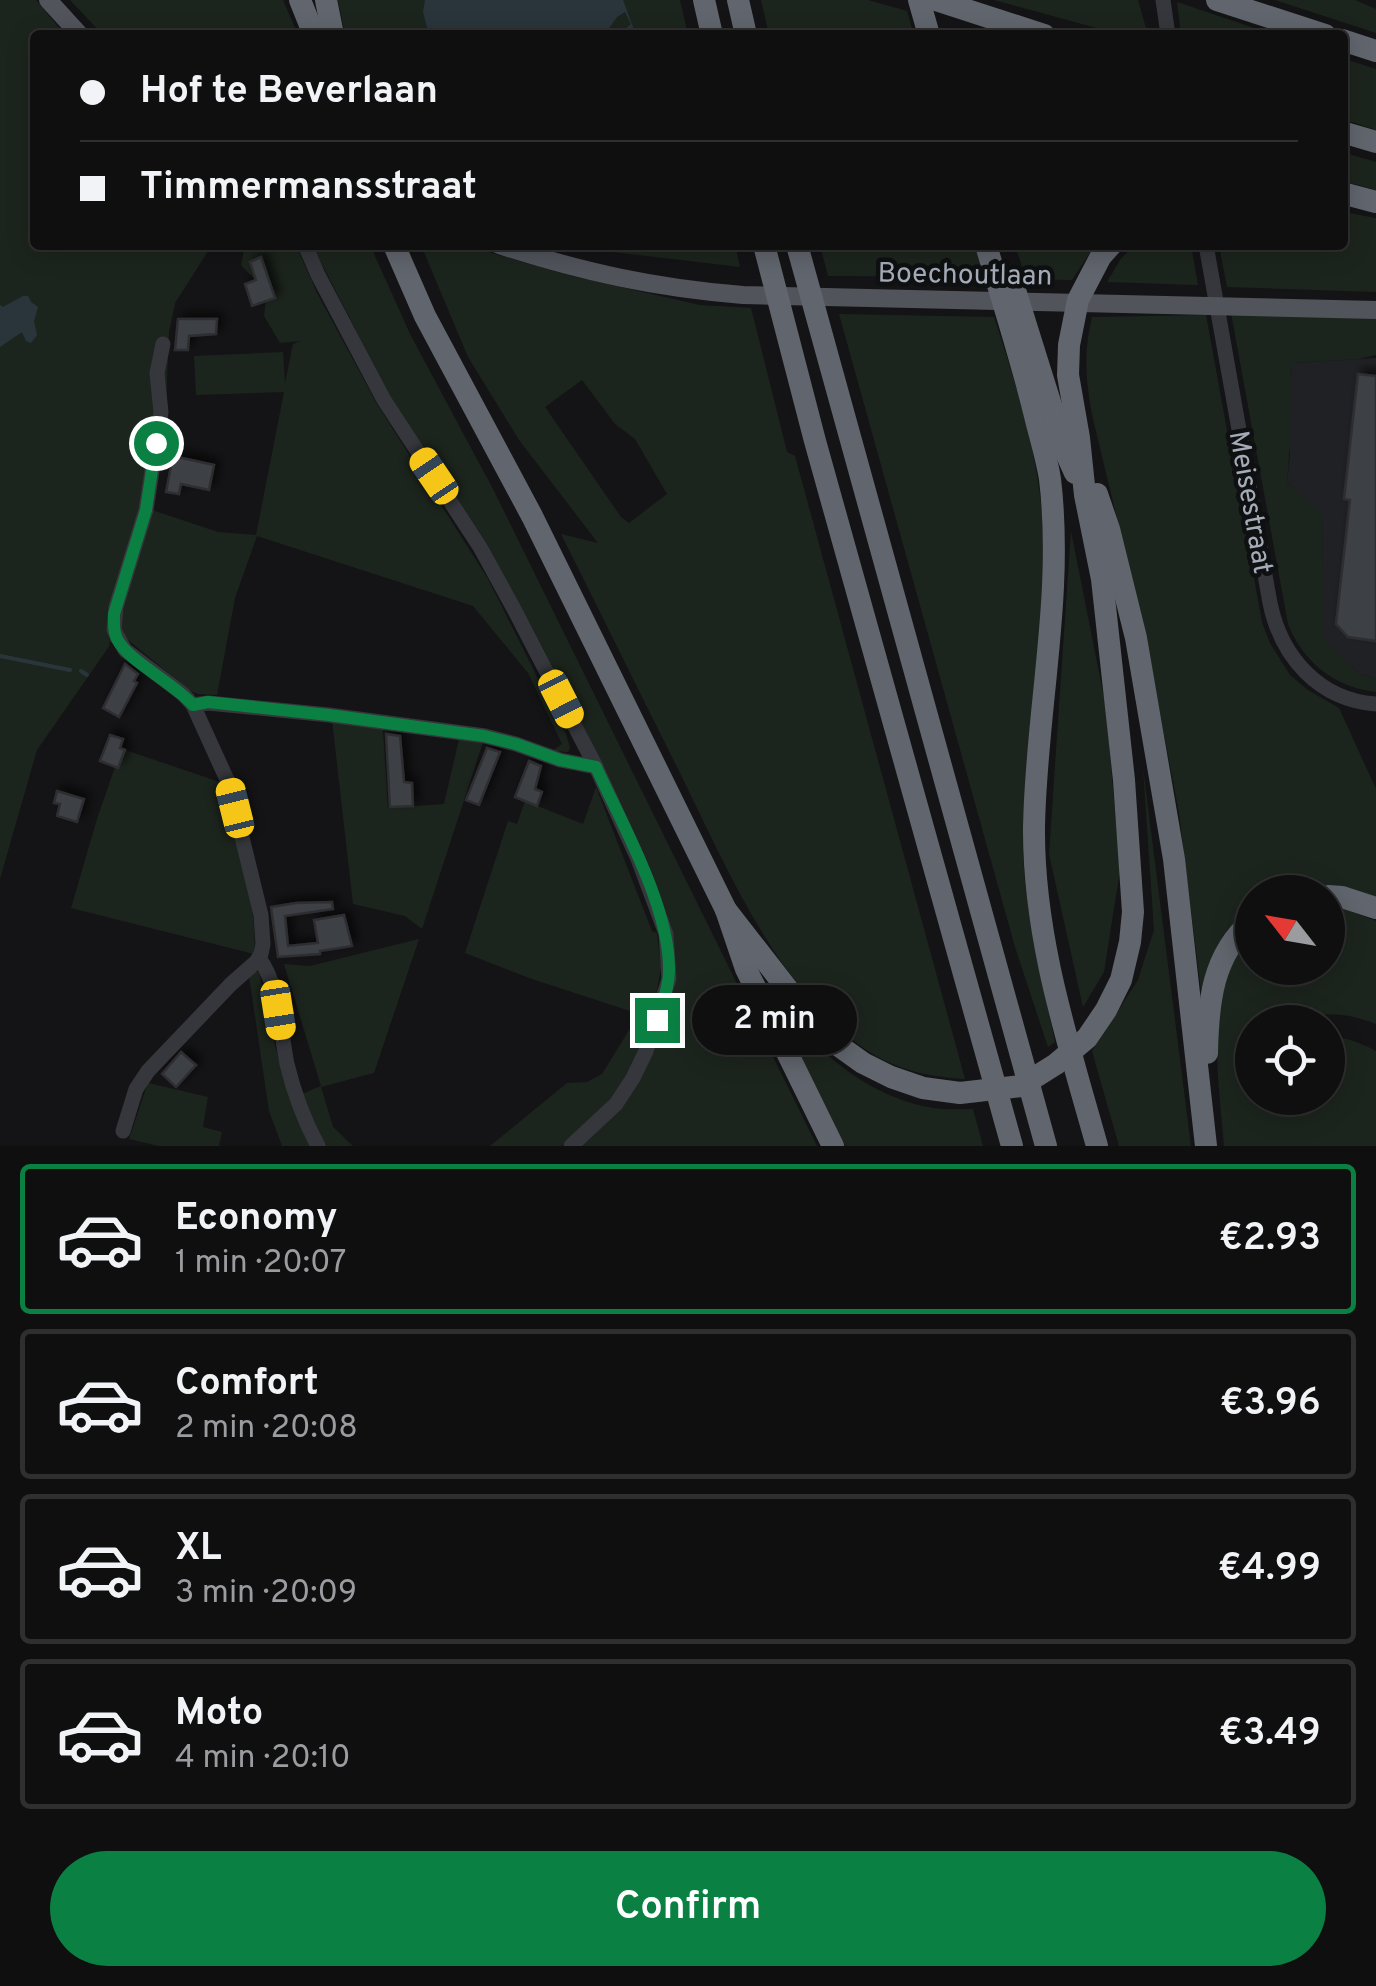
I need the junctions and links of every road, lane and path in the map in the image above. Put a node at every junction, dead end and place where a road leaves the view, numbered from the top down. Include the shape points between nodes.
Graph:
1 (48, 0) edge
2 (300, 0) edge
3 (326, 0) edge
4 (704, 0) edge
5 (738, 0) edge
6 (919, 0) edge
7 (936, 0) edge
8 (1163, 0) edge
9 (1217, 0) edge
10 (75, 30) edge
11 (312, 30) edge
12 (331, 30) edge
13 (711, 30) edge
14 (745, 30) edge
15 (927, 30) edge
16 (1028, 30) edge
17 (1167, 30) edge
18 (1310, 30) edge
19 (1348, 42) edge
20 (1376, 51) edge
21 (1348, 134) edge
22 (1376, 142) edge
23 (1348, 195) edge
24 (1376, 202) edge
25 (307, 250) edge
26 (396, 250) edge
27 (515, 250) edge
28 (765, 250) edge
29 (797, 250) edge
30 (987, 250) edge
31 (1002, 250) edge
32 (1108, 250) edge
33 (1207, 250) edge
34 (1376, 310) edge
35 (163, 344) dead end
36 (1079, 438) junction
37 (1085, 495) junction
38 (1376, 704) edge
39 (193, 705) junction
40 (596, 767) junction
41 (1345, 898) edge
42 (1376, 908) edge
43 (726, 910) junction
44 (1235, 939) edge
45 (259, 958) junction
46 (123, 1132) dead end
47 (1044, 1139) edge
48 (1012, 1144) edge
49 (318, 1146) edge
50 (571, 1146) edge
51 (833, 1146) edge
52 (1098, 1146) edge
53 (1207, 1146) edge

1 - 10 main road
2 - 11 highway
3 - 12 highway
4 - 13 highway
5 - 14 highway
6 - 15 highway
7 - 16 highway
8 - 17 street
9 - 18 highway
19 - 20 highway
21 - 22 highway
23 - 24 highway
25 - 40 street via 384,400 480,547
26 - 43 highway
27 - 34 main road, Boechoutlaan via 631,281 708,292
28 - 48 highway
29 - 47 highway
30 - 52 highway via 1050,477 1053,614 1036,777 1036,880 1058,1005
31 - 37 highway
32 - 36 highway via 1072,324 1068,375
33 - 38 street, Meisestraat via 1280,637 1320,685
35 - 39 street via 146,510 114,624 125,650
36 - 37 highway
36 - 53 highway via 1136,638 1174,859
37 - 43 highway via 1102,579 1134,912 1121,980 1087,1038 1021,1086 960,1093 907,1083 835,1043
39 - 40 street via 457,732
39 - 45 street via 229,784 261,915
40 - 50 street via 654,898 670,968 633,1078 608,1114
41 - 42 highway
43 - 51 highway via 746,968
44 - 53 highway via 1210,996
45 - 46 street via 148,1071
45 - 49 street via 278,1010 293,1088

